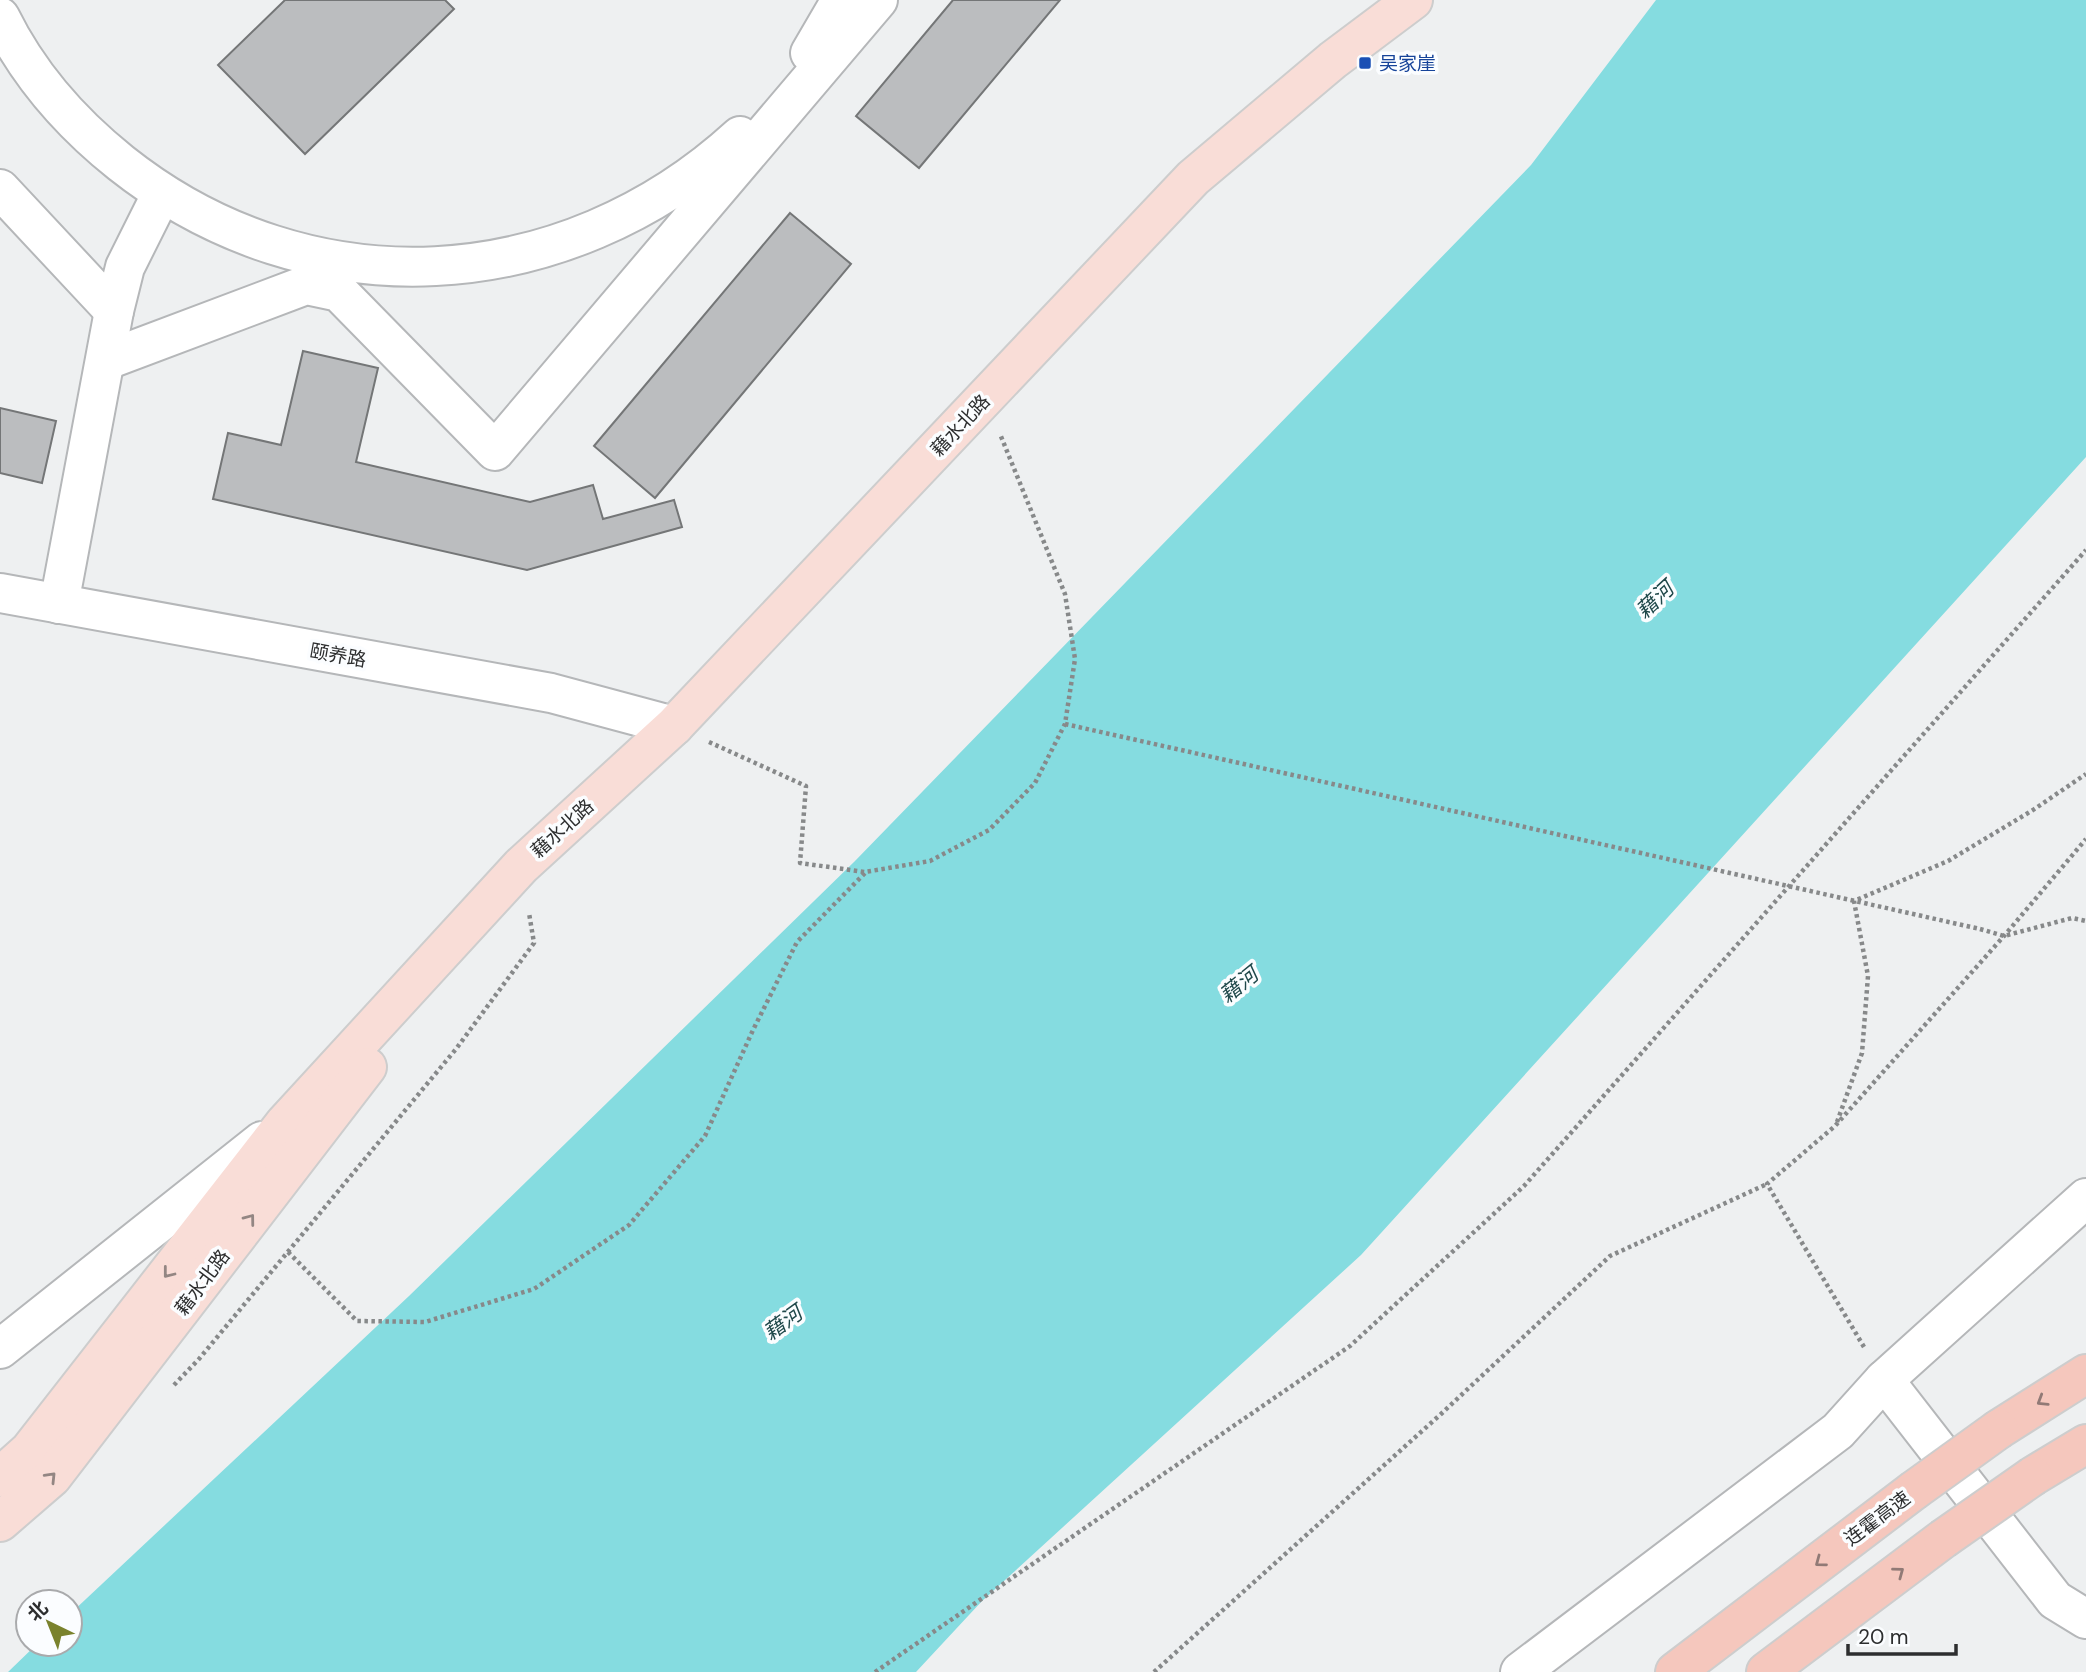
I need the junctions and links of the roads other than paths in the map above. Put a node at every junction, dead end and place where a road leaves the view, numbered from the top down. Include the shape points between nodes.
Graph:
1 (841, 0) edge
2 (878, 0) edge
3 (1413, 0) edge
4 (0, 17) edge
5 (0, 189) edge
6 (162, 193) junction
7 (114, 311) junction
8 (107, 360) junction
9 (0, 593) edge
10 (59, 604) junction
11 (674, 726) junction
12 (521, 866) junction
13 (285, 1122) junction
14 (2086, 1198) edge
15 (0, 1349) edge
16 (2086, 1374) edge
17 (1884, 1380) junction
18 (2086, 1444) edge
19 (0, 1477) edge
20 (0, 1522) edge
21 (2086, 1619) edge
22 (1520, 1672) edge
23 (1675, 1672) edge
24 (1766, 1672) edge

1 - 6 street via 785,88 713,161 627,216 531,252 430,267 328,259 231,230
2 - 8 street via 495,451 339,292 306,285
3 - 11 main road, 藉水北路 via 1333,60 1193,178
4 - 6 street via 34,73 66,112 102,148
5 - 7 street
6 - 7 street via 125,267
7 - 8 street
8 - 10 street
9 - 10 street, 颐养路
10 - 11 street, 颐养路 via 551,693
11 - 12 main road, 藉水北路
12 - 13 main road, 藉水北路
20 -> 12 main road, 藉水北路 via 52,1477
13 - 15 street
13 -> 19 main road, 藉水北路 via 30,1450
14 - 17 street
16 -> 23 highway, 连霍高速, bridge via 1913,1491
17 - 21 street via 2055,1600
17 - 22 street via 1838,1430
24 -> 18 highway, bridge via 1943,1539

